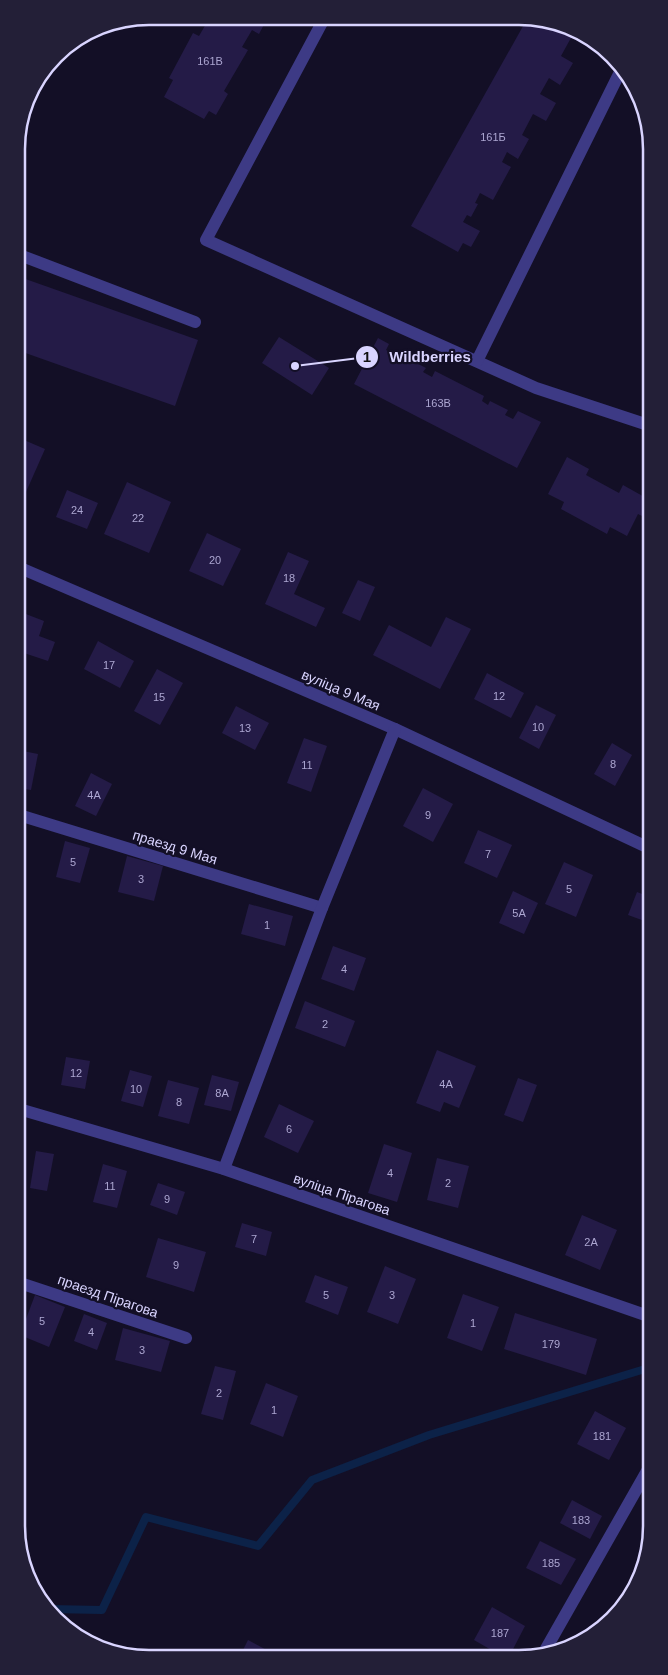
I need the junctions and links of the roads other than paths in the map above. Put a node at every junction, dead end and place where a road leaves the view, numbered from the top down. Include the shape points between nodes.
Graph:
1 (321, 25) edge
2 (618, 75) edge
3 (25, 257) edge
4 (195, 322) dead end
5 (477, 360) junction
6 (643, 423) edge
7 (25, 570) edge
8 (395, 729) junction
9 (25, 816) edge
10 (643, 845) edge
11 (322, 908) junction
12 (25, 1111) edge
13 (224, 1169) junction
14 (25, 1284) edge
15 (643, 1314) edge
16 (186, 1338) dead end
17 (643, 1478) edge
18 (547, 1647) edge

1 - 5 street via 206,240
2 - 5 street
3 - 4 street
5 - 6 street via 536,388
7 - 8 street, вуліца 9 Мая
8 - 10 street, вуліца 9 Мая
8 - 11 street
9 - 11 street, праезд 9 Мая
11 - 13 street
12 - 13 street, вуліца Пірагова
13 - 15 street, вуліца Пірагова
14 - 16 street, праезд Пірагова
17 - 18 street

